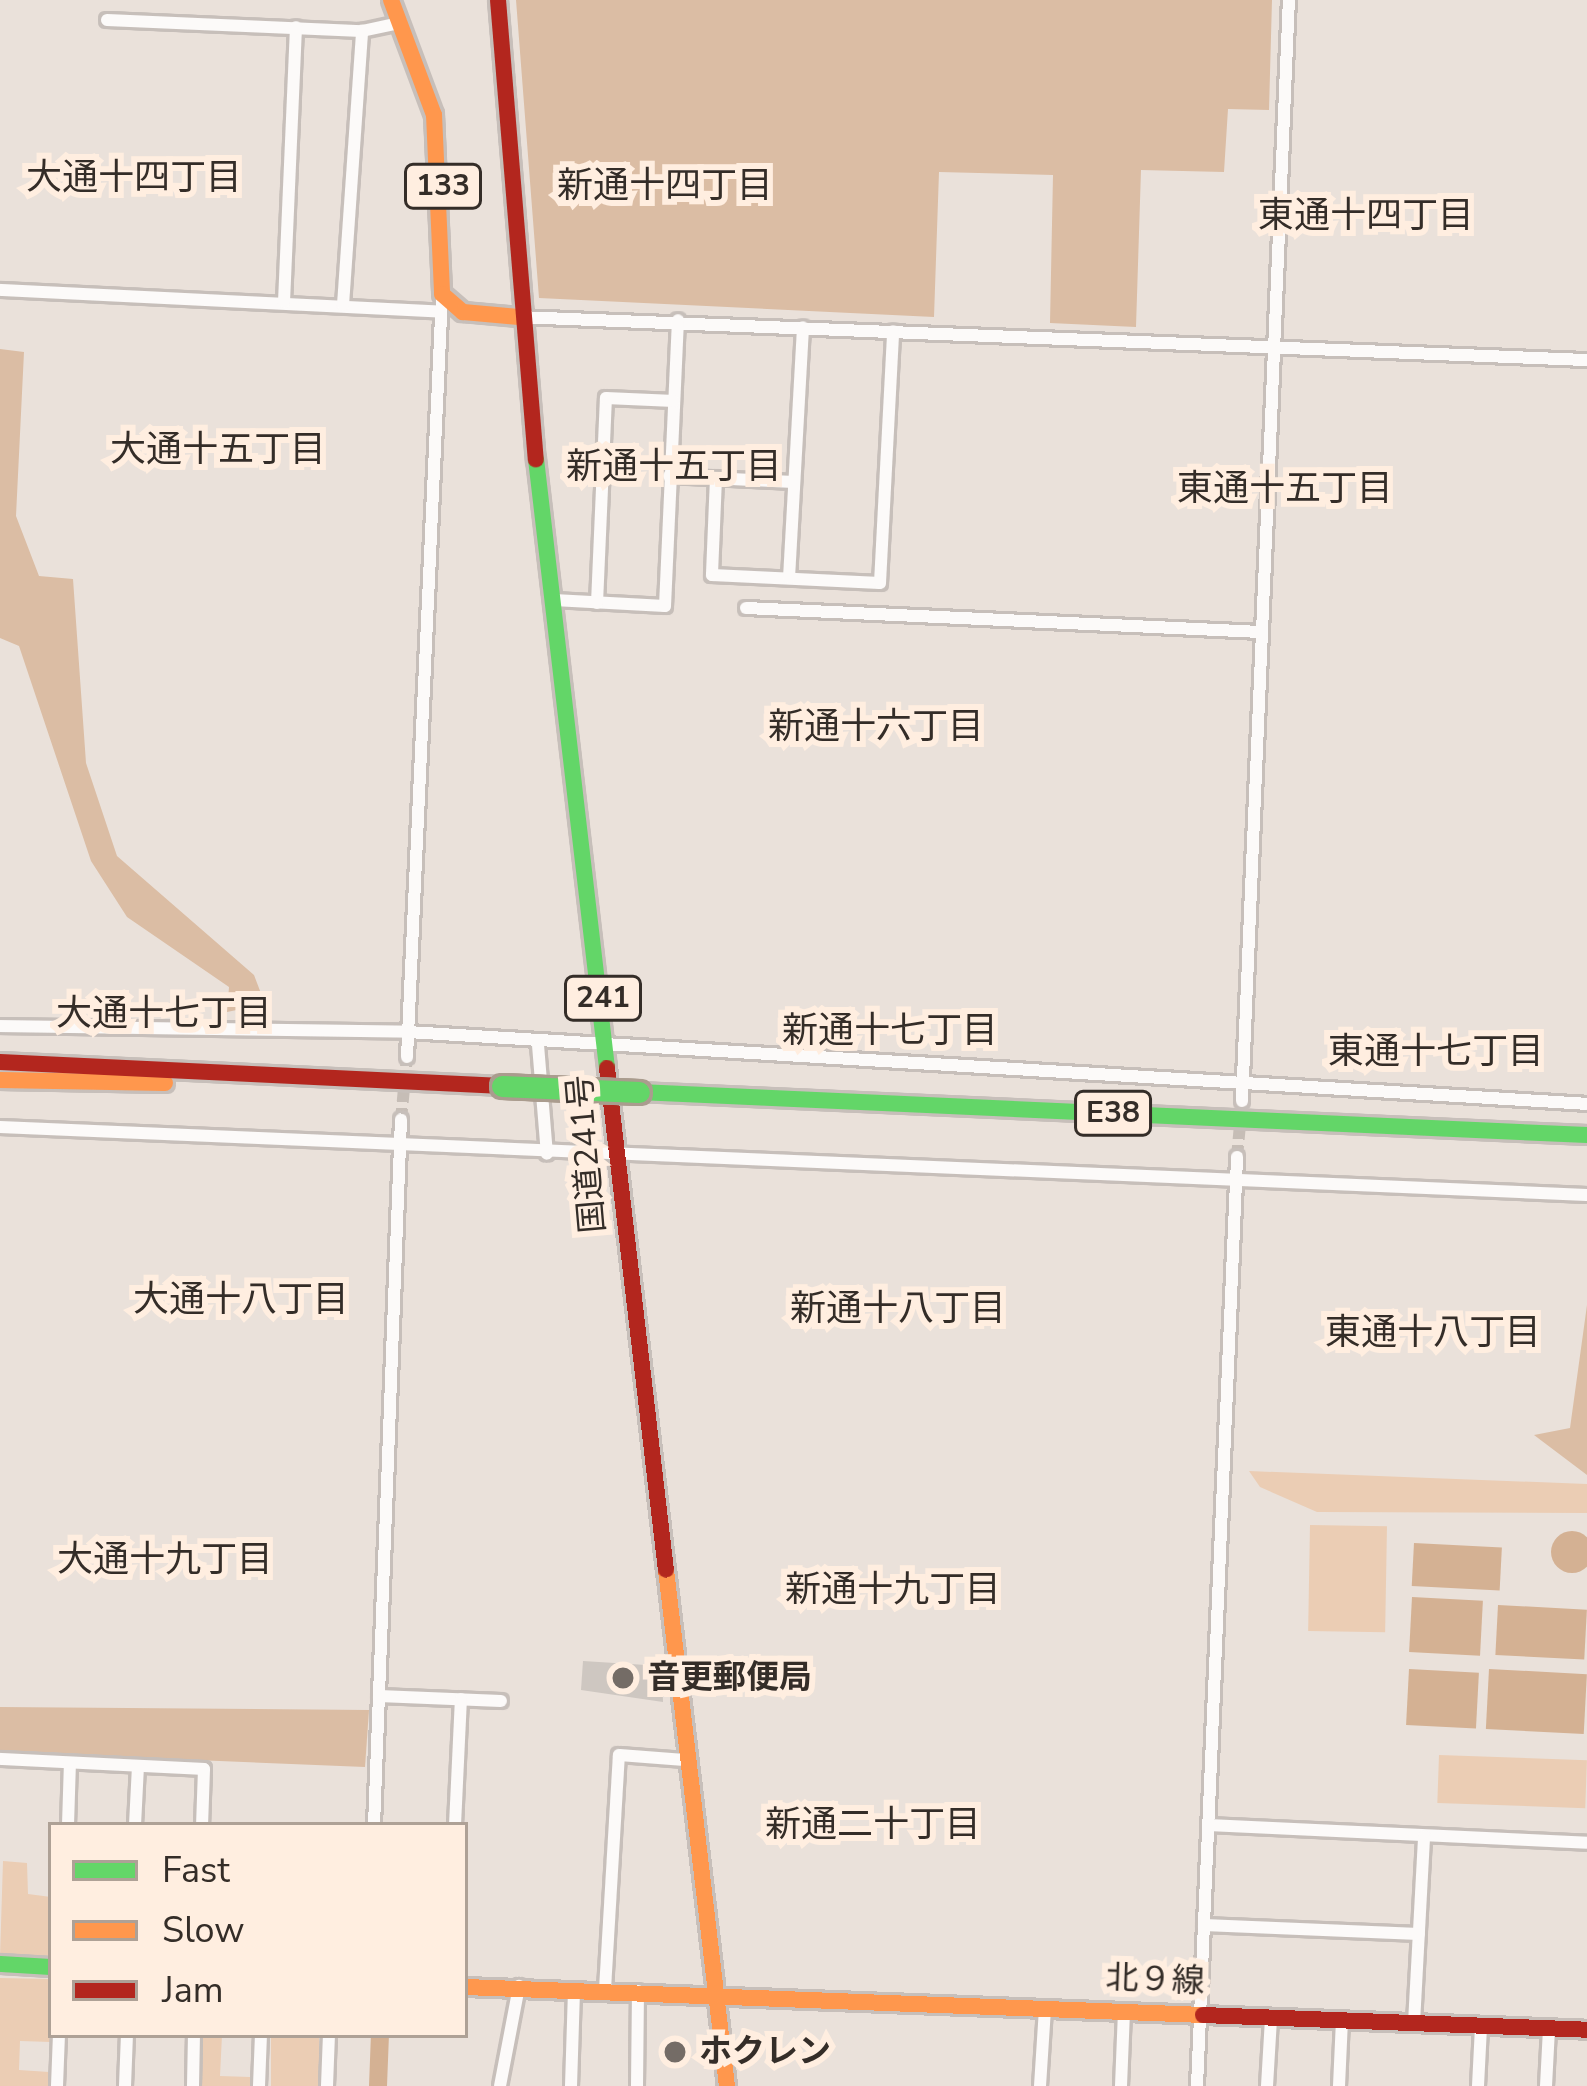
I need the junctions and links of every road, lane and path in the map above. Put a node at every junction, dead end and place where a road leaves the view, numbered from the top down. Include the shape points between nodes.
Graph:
1 (392, 0) edge
2 (498, 0) edge
3 (1289, 0) edge
4 (107, 20) dead end
5 (400, 23) junction
6 (296, 27) junction
7 (362, 32) junction
8 (0, 290) edge
9 (284, 302) junction
10 (439, 302) junction
11 (343, 305) junction
12 (519, 317) junction
13 (677, 320) junction
14 (803, 328) junction
15 (892, 331) junction
16 (1278, 347) junction
17 (1587, 360) edge
18 (674, 401) junction
19 (669, 476) junction
20 (716, 478) junction
21 (794, 482) junction
22 (789, 578) junction
23 (554, 600) junction
24 (597, 603) junction
25 (746, 608) dead end
26 (1260, 632) junction
27 (0, 1026) edge
28 (408, 1032) junction
29 (538, 1045) junction
30 (610, 1051) junction
31 (406, 1057) tunnel mouth
32 (0, 1062) edge
33 (0, 1080) edge
34 (502, 1086) junction
35 (1242, 1093) junction
36 (1587, 1104) edge
37 (400, 1120) tunnel mouth
38 (0, 1127) edge
39 (1587, 1135) edge
40 (397, 1144) junction
41 (547, 1154) junction
42 (620, 1156) junction
43 (1238, 1157) tunnel mouth
44 (1235, 1181) junction
45 (1587, 1195) edge
46 (379, 1696) junction
47 (460, 1699) junction
48 (501, 1701) dead end
49 (686, 1760) junction
50 (0, 1761) edge
51 (70, 1762) junction
52 (138, 1766) junction
53 (68, 1822) edge
54 (135, 1822) edge
55 (202, 1822) edge
56 (374, 1822) edge
57 (455, 1822) edge
58 (1208, 1825) junction
59 (1424, 1836) junction
60 (1587, 1843) edge
61 (1204, 1925) junction
62 (1419, 1934) junction
63 (0, 1964) edge
64 (48, 1967) edge
65 (519, 1986) junction
66 (468, 1987) edge
67 (574, 1989) junction
68 (605, 1989) junction
69 (638, 1991) junction
70 (720, 1995) junction
71 (1045, 2008) junction
72 (1124, 2012) junction
73 (1201, 2014) junction
74 (1271, 2018) junction
75 (1342, 2020) junction
76 (1414, 2024) junction
77 (1481, 2026) junction
78 (1549, 2029) junction
79 (1587, 2030) edge
80 (59, 2038) edge
81 (127, 2038) edge
82 (194, 2038) edge
83 (261, 2038) edge
84 (329, 2038) edge
85 (57, 2086) edge
86 (125, 2086) edge
87 (193, 2086) edge
88 (259, 2086) edge
89 (328, 2086) edge
90 (500, 2086) edge
91 (571, 2086) edge
92 (637, 2086) edge
93 (727, 2086) edge
94 (1040, 2086) edge
95 (1121, 2086) edge
96 (1197, 2086) edge
97 (1267, 2086) edge
98 (1339, 2086) edge
99 (1478, 2086) edge
100 (1546, 2086) edge

1 - 5 main road, 133
2 - 12 main road, 国道241号 / 241
3 - 16 street
4 - 6 street
5 - 7 street
5 - 10 main road, 133 via 434,115
6 - 7 street
6 - 9 street
7 - 11 street
8 - 9 street
9 - 11 street
10 - 11 street
10 - 12 main road
10 - 28 street
12 - 13 street
12 - 23 main road, 国道241号 / 241
13 - 14 street
13 - 18 street
14 - 15 street
14 - 21 street
15 - 16 street
15 - 22 street via 880,583
16 - 17 street
16 - 26 street
18 - 19 street
18 - 24 street via 606,398
19 - 20 street
19 - 24 street via 665,605
20 - 21 street
20 - 22 street via 712,575
21 - 22 street
23 - 24 street
23 - 30 main road, 国道241号 / 241
25 - 26 street
26 - 35 street
27 - 28 street
28 - 29 street
28 - 31 street
29 - 30 street
29 - 41 street
30 - 35 street
30 - 42 main road, 国道241号 / 241
32 - 34 main road, E38
33 - 34 main road, E38
34 - 39 main road, E38, bridge
35 - 36 street
37 - 40 street
38 - 40 street
40 - 41 street
40 - 46 street
41 - 42 street
42 - 44 street
42 - 49 main road, 国道241号 / 241
43 - 44 street
44 - 45 street
44 - 58 street
46 - 47 street
46 - 56 street
47 - 48 street
47 - 57 street
49 - 68 street via 619,1755
49 - 70 main road, 国道241号 / 241
50 - 51 street
51 - 52 street
51 - 53 street
52 - 54 street
52 - 55 street via 204,1769
58 - 59 street
58 - 61 street
59 - 60 street
59 - 62 street
61 - 62 street
61 - 73 street
62 - 76 street
63 - 64 main road
65 - 66 main road, 北９線
65 - 67 main road, 北９線
65 - 90 street
67 - 68 main road, 北９線
67 - 91 street
68 - 69 main road, 北９線
69 - 70 main road, 北９線
69 - 92 street
70 - 71 main road, 北９線
70 - 93 main road, 国道241号 / 241
71 - 72 main road, 北９線
71 - 94 street
72 - 73 main road, 北９線
72 - 95 street
73 - 74 main road, 北９線
73 - 96 street
74 - 75 main road, 北９線
74 - 97 street
75 - 76 main road, 北９線
75 - 98 street
76 - 77 main road, 北９線
77 - 78 main road, 北９線
77 - 99 street
78 - 79 main road, 北９線
78 - 100 street
80 - 85 street
81 - 86 street
82 - 87 street
83 - 88 street
84 - 89 street

